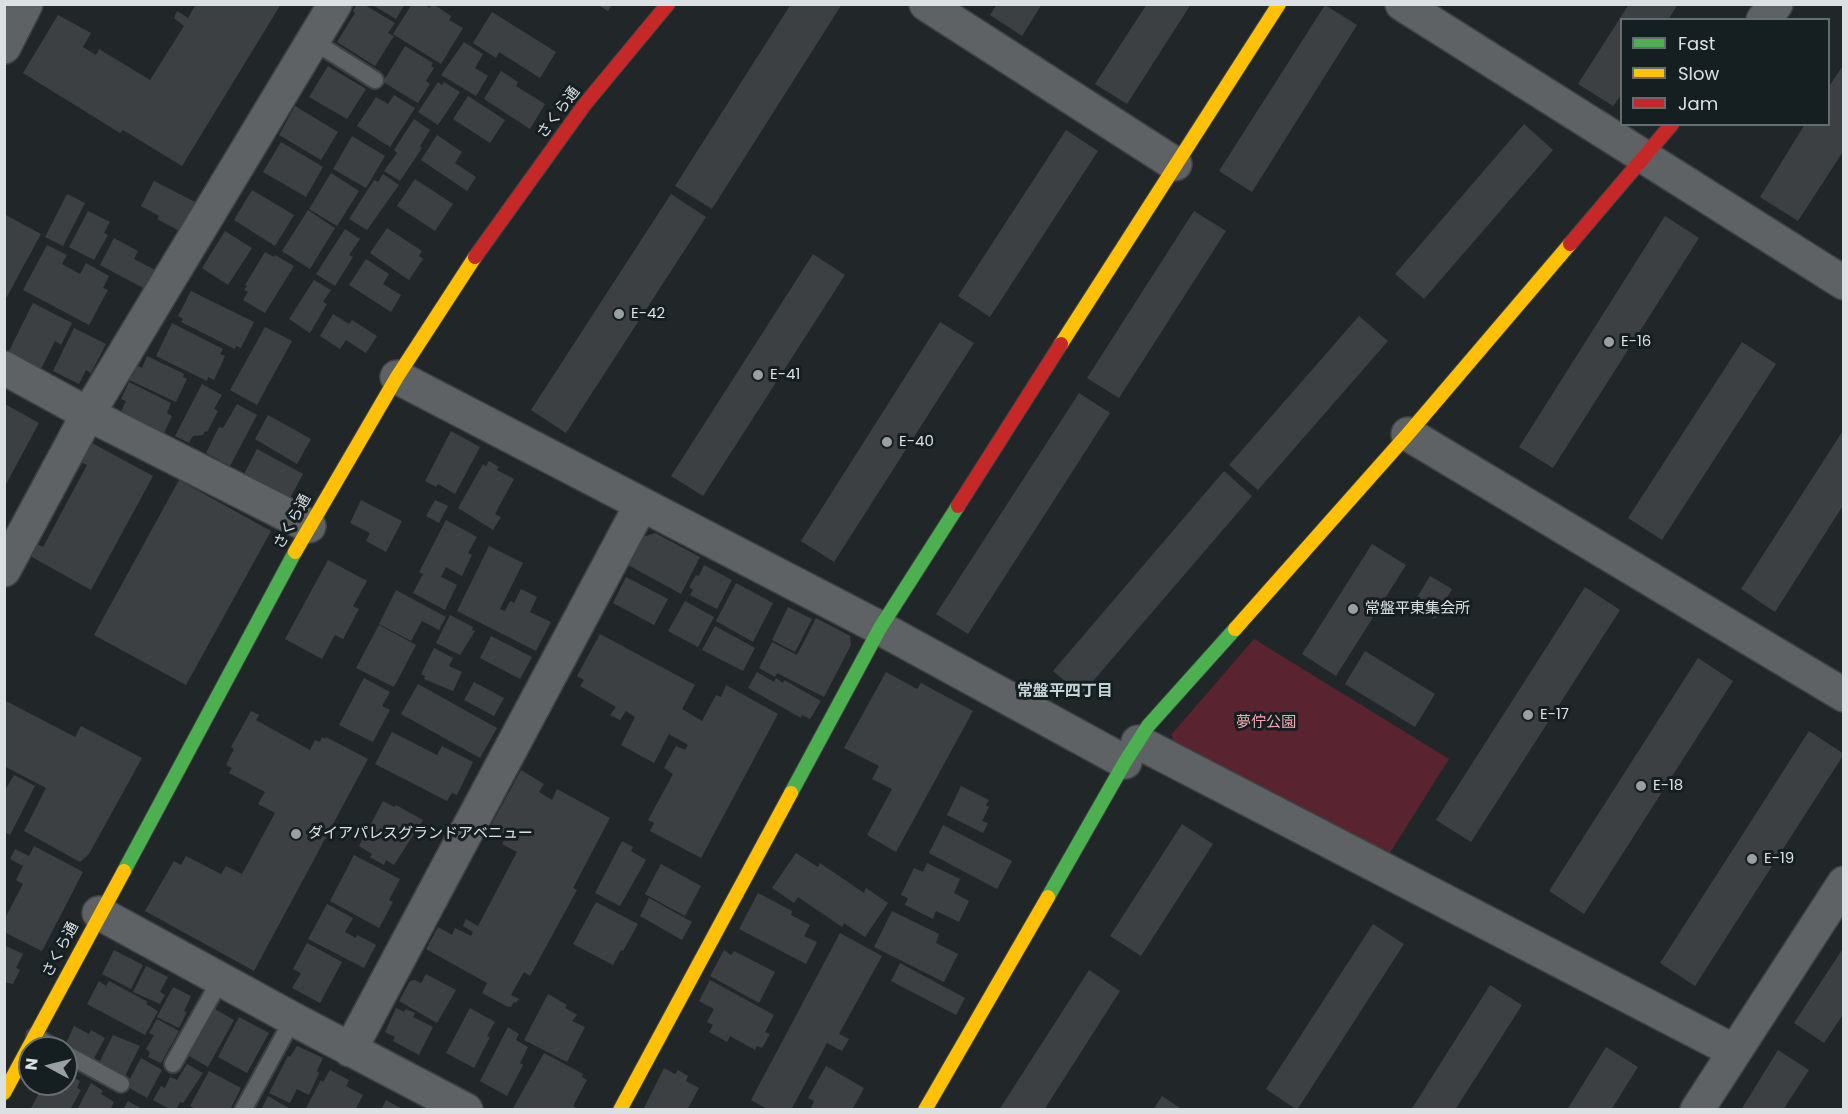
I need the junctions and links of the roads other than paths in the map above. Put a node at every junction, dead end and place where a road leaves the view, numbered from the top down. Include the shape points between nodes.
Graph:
1 (26, 4) edge
2 (335, 4) edge
3 (668, 4) edge
4 (926, 4) edge
5 (1279, 4) edge
6 (1402, 4) edge
7 (1776, 4) edge
8 (1765, 18) edge
9 (313, 41) junction
10 (4, 47) edge
11 (375, 80) dead end
12 (1670, 126) edge
13 (1644, 156) junction
14 (1175, 164) junction
15 (1844, 283) edge
16 (4, 368) edge
17 (397, 377) junction
18 (88, 414) junction
19 (1408, 434) junction
20 (641, 505) junction
21 (309, 526) junction
22 (4, 570) edge
23 (880, 628) junction
24 (1844, 695) edge
25 (1131, 752) junction
26 (1844, 883) edge
27 (99, 913) junction
28 (221, 979) junction
29 (293, 1019) junction
30 (34, 1036) edge
31 (350, 1050) junction
32 (1734, 1051) junction
33 (78, 1061) edge
34 (173, 1064) dead end
35 (18, 1066) edge
36 (121, 1084) dead end
37 (4, 1092) edge
38 (243, 1110) edge
39 (466, 1110) edge
40 (621, 1110) edge
41 (926, 1110) edge
42 (1697, 1110) edge

1 - 10 street
2 - 9 street
3 - 17 street, さくら通 via 585,104 499,222
4 - 14 street
5 - 14 street
6 - 13 street
7 - 8 street
9 - 11 lane
9 - 18 street
12 - 13 street
13 - 15 street
13 - 19 street
14 - 23 street
16 - 18 street
17 - 20 street
17 - 21 street, さくら通
18 - 21 street
18 - 22 street
19 - 24 street
19 - 25 street via 1148,726
20 - 23 street
20 - 31 street
21 - 27 street, さくら通
23 - 25 street
23 - 40 street
25 - 32 street
25 - 41 street
26 - 32 street
27 - 28 street
27 - 30 street, さくら通
28 - 29 street
28 - 34 lane
29 - 31 street
29 - 38 lane
31 - 39 street
32 - 42 street
33 - 36 lane
35 - 37 street, さくら通

